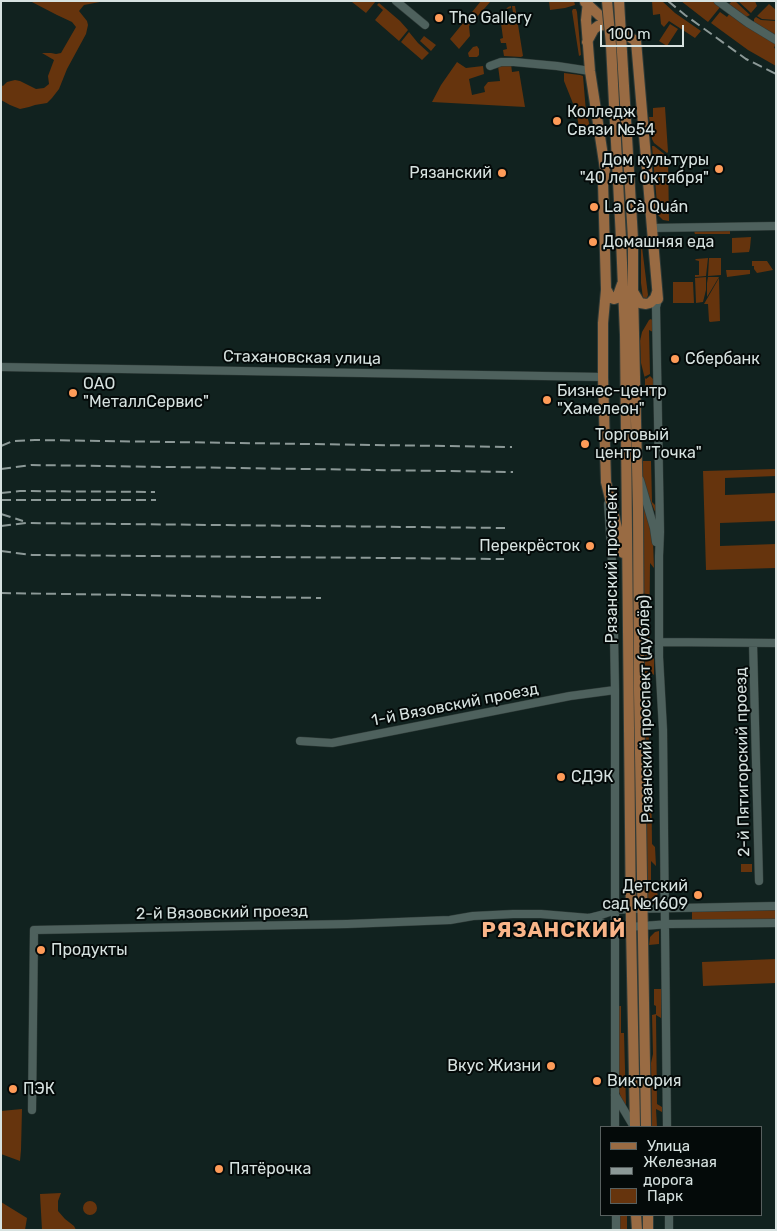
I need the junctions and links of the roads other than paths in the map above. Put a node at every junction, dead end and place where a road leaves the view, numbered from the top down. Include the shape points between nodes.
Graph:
1 (396, 1) edge
2 (607, 1) edge
3 (619, 1) edge
4 (718, 1) edge
5 (586, 3) edge
6 (425, 26) dead end
7 (612, 26) junction
8 (776, 40) edge
9 (587, 42) junction
10 (490, 66) dead end
11 (590, 72) junction
12 (776, 226) edge
13 (652, 228) junction
14 (624, 278) junction
15 (606, 288) junction
16 (633, 290) junction
17 (657, 295) junction
18 (617, 298) junction
19 (603, 323) junction
20 (1, 367) edge
21 (603, 377) junction
22 (638, 468) junction
23 (606, 482) junction
24 (659, 556) junction
25 (627, 572) junction
26 (660, 642) junction
27 (754, 643) junction
28 (776, 643) edge
29 (615, 690) junction
30 (300, 740) dead end
31 (759, 881) dead end
32 (776, 906) edge
33 (665, 907) junction
34 (688, 907) junction
35 (642, 908) junction
36 (631, 909) junction
37 (615, 910) junction
38 (589, 918) junction
39 (776, 923) edge
40 (665, 924) junction
41 (689, 924) junction
42 (631, 926) junction
43 (643, 926) junction
44 (615, 928) junction
45 (614, 1093) junction
46 (32, 1110) dead end
47 (615, 1126) edge
48 (633, 1126) edge
49 (634, 1126) edge
50 (646, 1126) edge
51 (667, 1126) edge
52 (616, 1216) edge
53 (636, 1216) edge
54 (648, 1216) edge
55 (669, 1216) edge
56 (616, 1230) edge
57 (637, 1230) edge
58 (648, 1230) edge
59 (669, 1230) edge

1 - 6 street
2 - 14 main road, Рязанский проспект, bridge
3 - 16 main road, Рязанский проспект, bridge
4 - 8 street
5 - 7 main road
5 - 9 main road, Рязанский проспект (дублёр)
7 - 9 main road via 596,27
7 - 13 main road via 636,41
9 - 11 main road, Рязанский проспект (дублёр)
10 - 11 street via 514,62
11 - 15 main road, Рязанский проспект (дублёр) via 605,169
12 - 13 street
13 - 17 main road
14 - 18 main road
14 - 25 main road, Рязанский проспект
15 - 18 main road via 611,298
15 - 19 main road, Рязанский проспект (дублёр)
16 - 17 main road via 643,304 650,303
16 - 22 main road, Рязанский проспект
17 - 24 street, Рязанский проспект (дублёр)
18 - 19 main road
19 - 21 main road, Рязанский проспект (дублёр)
20 - 21 street, Стахановская улица
21 - 23 main road, Рязанский проспект (дублёр)
22 - 24 street
22 - 35 main road, Рязанский проспект
23 - 25 main road
23 - 29 street, Рязанский проспект (дублёр) via 613,577
24 - 26 street, Рязанский проспект (дублёр)
25 - 36 main road, Рязанский проспект
26 - 27 street
26 - 33 street, Рязанский проспект (дублёр)
27 - 28 street
27 - 31 street, 2-й Пятигорский проезд
29 - 30 street, 1-й Вязовский проезд via 332,743
29 - 37 street, Рязанский проспект (дублёр)
32 - 34 street, 2-й Вязовский проезд
33 - 34 street, 2-й Вязовский проезд
33 - 35 street, 2-й Вязовский проезд
33 - 40 street, Рязанский проспект (дублёр)
34 - 41 street
35 - 36 street, 2-й Вязовский проезд
35 - 43 main road, Рязанский проспект
36 - 37 street, 2-й Вязовский проезд
36 - 42 main road, Рязанский проспект
37 - 38 street, 2-й Вязовский проезд
37 - 44 street, Рязанский проспект (дублёр)
38 - 44 street, 2-й Вязовский проезд
38 - 46 street, 2-й Вязовский проезд via 513,914 440,921 34,930
39 - 41 street, 2-й Вязовский проезд
40 - 41 street, 2-й Вязовский проезд
40 - 43 street, 2-й Вязовский проезд
40 - 51 street, Рязанский проспект (дублёр)
42 - 43 street, 2-й Вязовский проезд
42 - 44 street, 2-й Вязовский проезд
42 - 49 main road, Рязанский проспект
43 - 50 main road, Рязанский проспект
44 - 45 street, Рязанский проспект (дублёр)
45 - 47 street, Рязанский проспект (дублёр)
45 - 48 street
52 - 56 street
53 - 57 main road
54 - 58 main road
55 - 59 street

